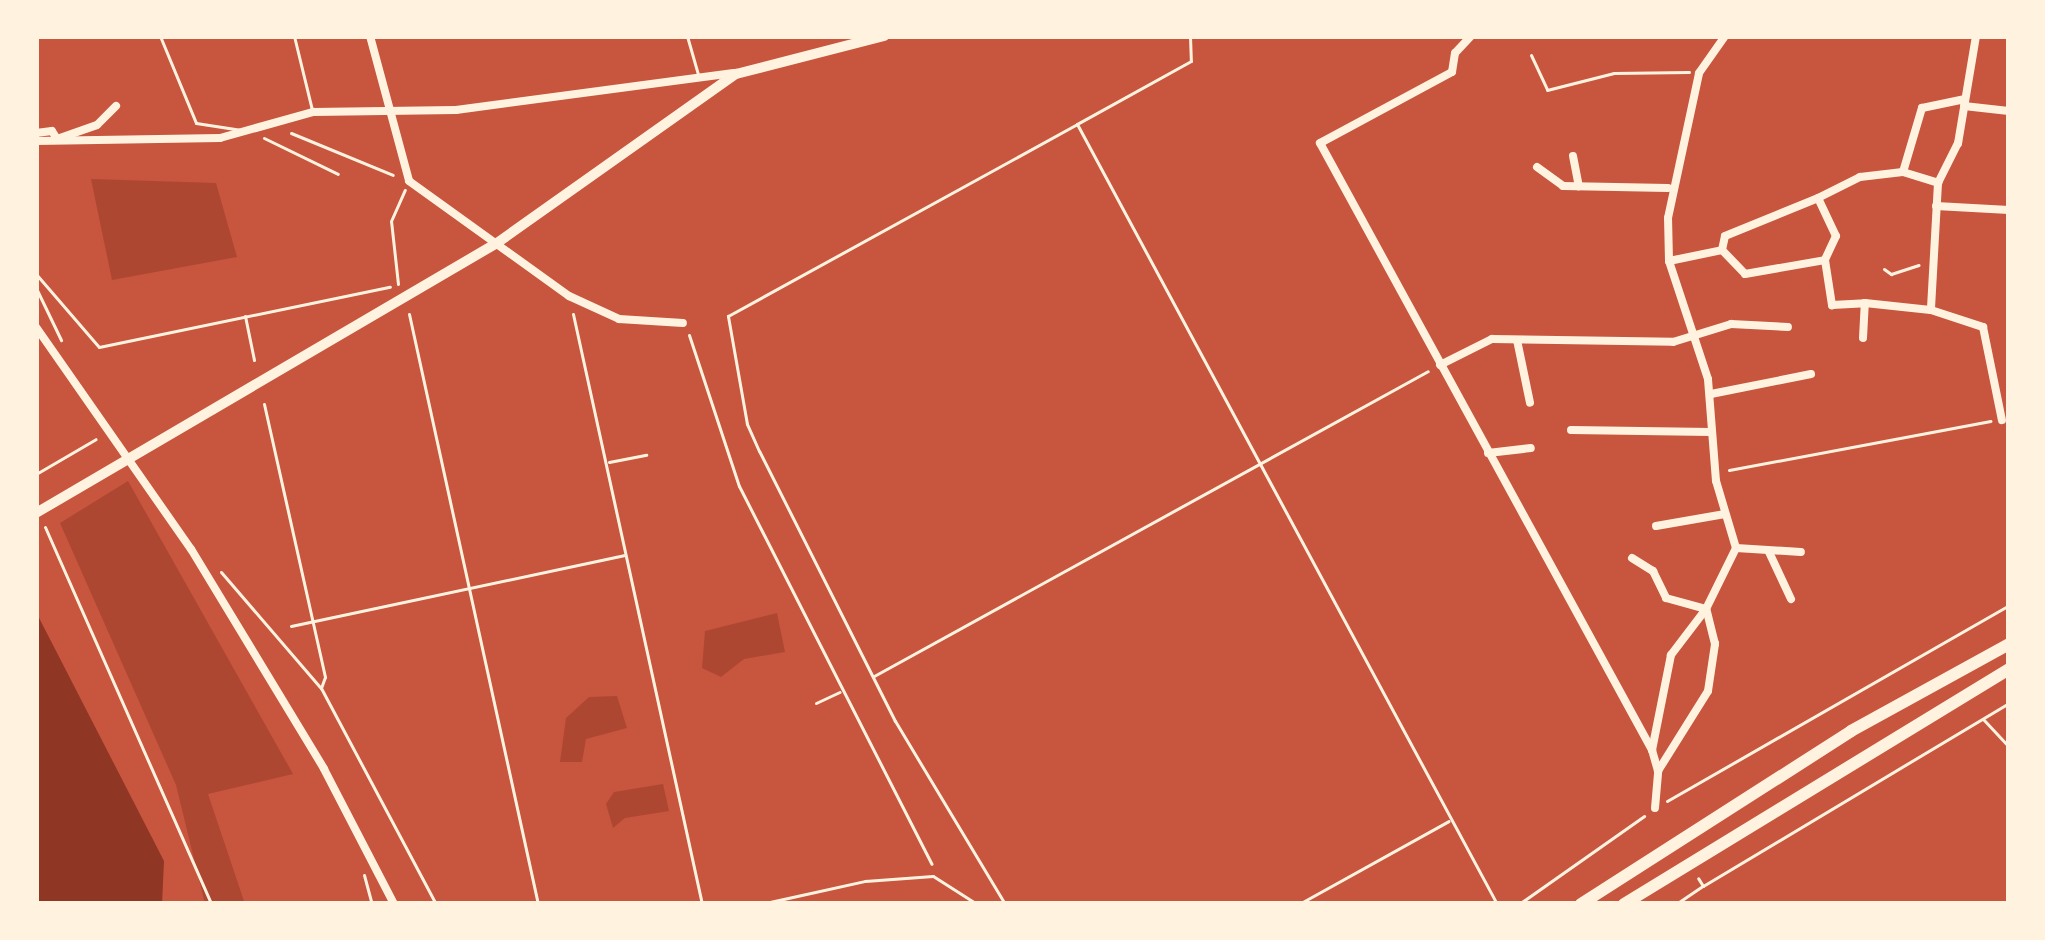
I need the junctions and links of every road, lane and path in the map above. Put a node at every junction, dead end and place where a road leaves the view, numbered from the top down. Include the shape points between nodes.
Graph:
1 (160, 36) edge
2 (294, 36) edge
3 (370, 36) edge
4 (687, 36) edge
5 (884, 36) edge
6 (1190, 36) edge
7 (1471, 36) edge
8 (1725, 36) edge
9 (1976, 36) edge
10 (1531, 56) dead end
11 (698, 74) junction
12 (736, 74) junction
13 (1699, 74) junction
14 (1965, 103) junction
15 (116, 106) dead end
16 (391, 107) junction
17 (2009, 111) edge
18 (313, 112) junction
19 (270, 121) junction
20 (1077, 124) junction
21 (245, 132) junction
22 (36, 137) edge
23 (57, 139) junction
24 (1573, 156) dead end
25 (1538, 167) dead end
26 (1903, 172) junction
27 (338, 174) dead end
28 (410, 182) junction
29 (1938, 183) junction
30 (1579, 186) junction
31 (1668, 188) junction
32 (1818, 198) junction
33 (1936, 206) junction
34 (2009, 210) edge
35 (497, 243) junction
36 (1723, 250) junction
37 (1825, 260) junction
38 (1670, 261) junction
39 (1932, 265) junction
40 (1884, 269) dead end
41 (36, 274) edge
42 (399, 295) junction
43 (569, 296) junction
44 (1865, 303) junction
45 (1931, 310) junction
46 (245, 316) junction
47 (682, 323) joint
48 (36, 327) edge
49 (1788, 327) dead end
50 (1691, 338) junction
51 (1864, 338) dead end
52 (1517, 340) junction
53 (254, 360) dead end
54 (1440, 365) junction
55 (1811, 374) dead end
56 (1711, 394) junction
57 (1530, 403) dead end
58 (264, 404) dead end
59 (2002, 420) joint
60 (113, 429) junction
61 (1571, 430) dead end
62 (1711, 432) junction
63 (1531, 448) dead end
64 (1488, 453) junction
65 (646, 455) dead end
66 (127, 460) junction
67 (607, 462) junction
68 (1260, 464) junction
69 (1715, 472) junction
70 (36, 474) edge
71 (36, 512) edge
72 (1725, 514) junction
73 (45, 526) dead end
74 (1656, 526) dead end
75 (1736, 548) junction
76 (1769, 552) junction
77 (1801, 552) dead end
78 (627, 555) junction
79 (1632, 558) dead end
80 (218, 569) dead end
81 (468, 588) junction
82 (1791, 599) dead end
83 (2009, 605) edge
84 (1706, 609) junction
85 (314, 621) junction
86 (291, 626) dead end
87 (2009, 644) edge
88 (2009, 669) edge
89 (873, 677) junction
90 (321, 688) junction
91 (842, 692) junction
92 (816, 703) dead end
93 (2009, 703) edge
94 (1982, 717) junction
95 (2009, 747) edge
96 (1652, 750) junction
97 (1658, 771) junction
98 (1654, 808) junction
99 (1451, 820) junction
100 (932, 876) junction
101 (1696, 876) dead end
102 (1703, 886) junction
103 (211, 904) edge
104 (394, 904) edge
105 (436, 904) edge
106 (538, 904) edge
107 (702, 904) edge
108 (760, 904) edge
109 (977, 904) edge
110 (1005, 904) edge
111 (1299, 904) edge
112 (1497, 904) edge
113 (1519, 904) edge
114 (1581, 904) edge
115 (1624, 904) edge
116 (1676, 904) edge

1 - 21 lane via 196,123
2 - 18 lane
3 - 16 street
4 - 11 lane
5 - 12 main road
6 - 20 path via 1191,61
7 - 54 street via 1455,53 1452,72 1320,143
8 - 13 street
9 - 14 street
10 - 13 path via 1547,90 1614,73
11 - 12 street
11 - 16 street via 542,102
12 - 35 main road
13 - 31 street
14 - 17 street
14 - 26 street via 1922,108
14 - 29 street via 1958,143
15 - 23 street via 97,125
16 - 18 street
16 - 28 street
18 - 19 street
19 - 21 street
19 - 28 path
20 - 68 path
20 - 89 path via 728,316 747,424
21 - 23 street
21 - 27 path
22 - 23 street
24 - 30 street
25 - 30 street via 1563,186
26 - 29 street
26 - 32 street via 1859,177
28 - 35 street
28 - 42 path via 391,221
29 - 33 street
30 - 31 street
31 - 38 street
32 - 36 street via 1725,236
32 - 37 street via 1835,236
33 - 34 street
33 - 39 street
35 - 42 main road
35 - 43 street
36 - 37 street via 1744,274
36 - 38 street
37 - 44 street via 1832,305
38 - 50 street
39 - 40 path
39 - 45 street
41 - 46 path via 99,346
42 - 46 path via 388,286
42 - 66 main road
42 - 81 path
43 - 47 street via 619,319
43 - 67 path
44 - 45 street
44 - 51 street
45 - 59 street via 1983,327
46 - 53 path
47 - 91 path via 739,486
48 - 60 street
49 - 50 street via 1731,324
50 - 52 street
50 - 56 street
52 - 54 street via 1492,339
52 - 57 street
54 - 64 street
54 - 68 path
55 - 56 street
56 - 62 street
58 - 85 path
59 - 69 path
60 - 66 street
60 - 70 path
61 - 62 street
62 - 69 street
63 - 64 street
64 - 96 street
65 - 67 path
66 - 71 main road
66 - 104 street via 324,769
67 - 78 path
68 - 89 path
68 - 99 path
69 - 72 street
72 - 74 street
72 - 75 street
73 - 103 path
75 - 76 street
75 - 84 street
76 - 77 street
76 - 82 street
78 - 81 path
78 - 107 path
79 - 84 street via 1653,571 1666,598
80 - 90 path
81 - 85 path
81 - 106 path
83 - 98 path
84 - 96 street via 1671,655
84 - 97 street via 1715,644 1708,691
85 - 86 path
85 - 90 path
87 - 114 highway via 1851,731
88 - 115 highway
89 - 110 path
90 - 105 path
91 - 92 path
91 - 100 path via 932,855
93 - 94 path
94 - 95 path
94 - 102 path
96 - 97 street
97 - 98 street
98 - 113 path
99 - 111 path
99 - 112 path
100 - 108 lane
100 - 109 lane
101 - 102 path
102 - 116 path

